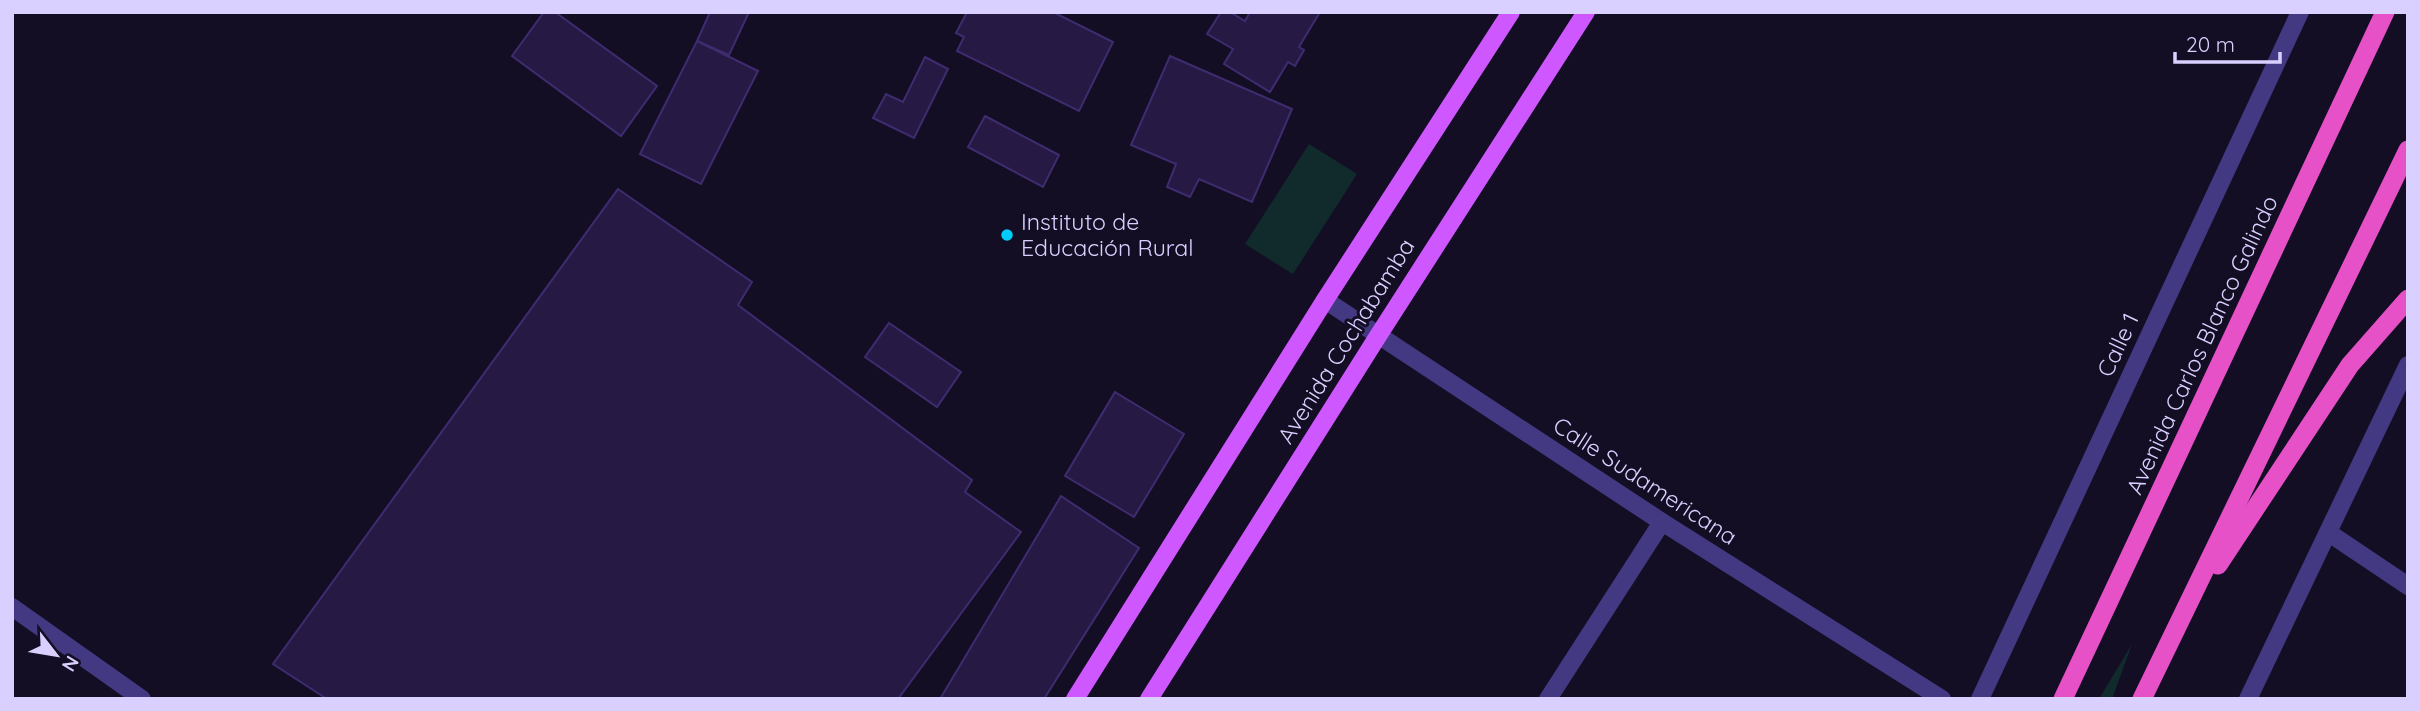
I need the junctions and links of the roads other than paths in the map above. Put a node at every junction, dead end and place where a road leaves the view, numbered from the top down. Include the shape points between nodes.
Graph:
1 (1587, 12) edge
2 (2300, 12) edge
3 (2385, 12) edge
4 (1503, 15) edge
5 (2408, 150) edge
6 (2408, 299) edge
7 (1325, 300) junction
8 (1378, 336) junction
9 (2408, 365) edge
10 (1662, 522) junction
11 (2329, 533) junction
12 (2408, 586) edge
13 (12, 607) edge
14 (2176, 627) junction
15 (142, 699) edge
16 (1075, 699) edge
17 (1149, 699) edge
18 (1548, 699) edge
19 (1942, 699) edge
20 (1980, 699) edge
21 (2063, 699) edge
22 (2143, 699) edge
23 (2248, 699) edge

1 - 8 main road, Avenida Cochabamba
2 - 20 street, Calle 1
3 - 21 highway, Avenida Carlos Blanco Galindo
4 - 7 main road, Avenida Cochabamba
5 - 14 highway
6 - 14 highway via 2350,365
7 - 8 street, Calle Sudamericana
7 - 16 main road, Avenida Cochabamba
8 - 10 street, Calle Sudamericana
8 - 17 main road, Avenida Cochabamba
9 - 11 street
10 - 18 street
10 - 19 street, Calle Sudamericana
11 - 12 street
11 - 23 street
13 - 15 street
14 - 22 highway

